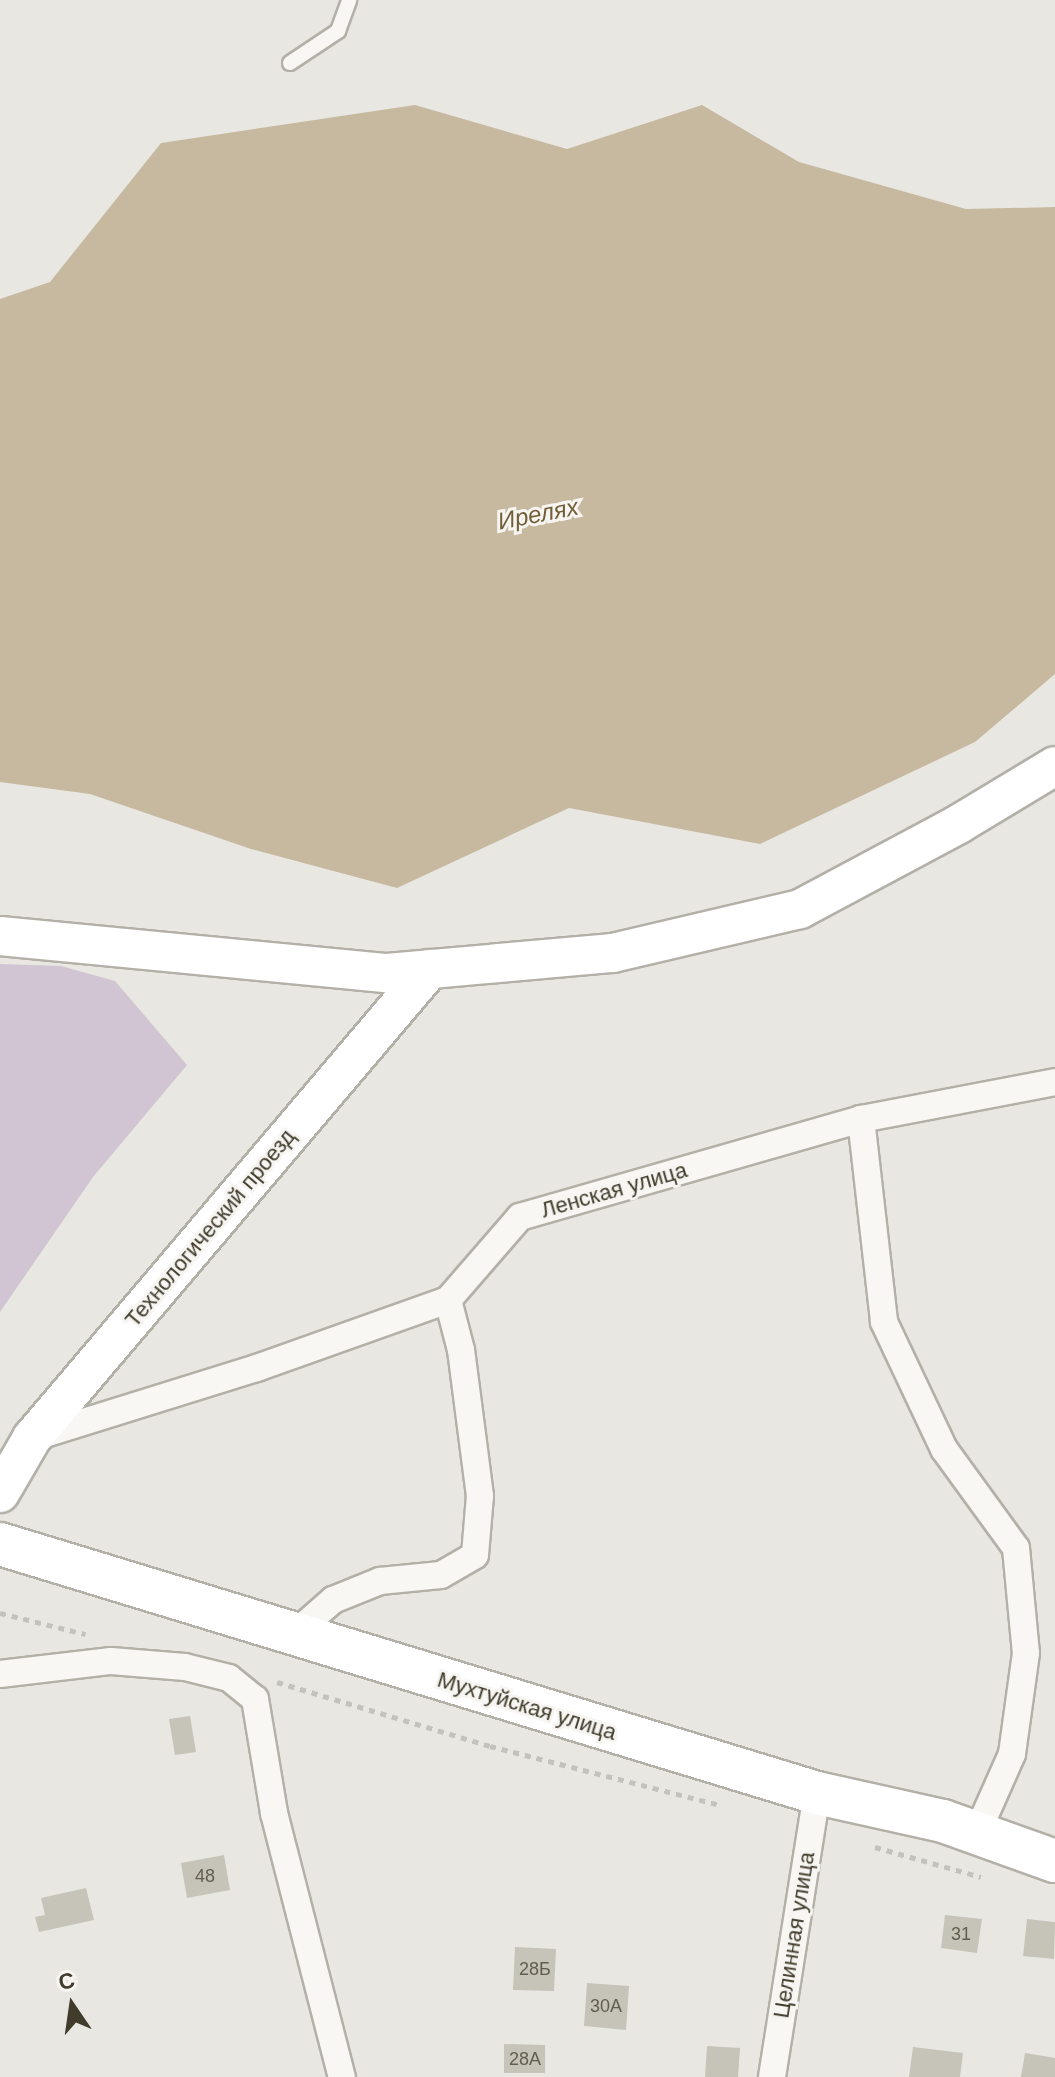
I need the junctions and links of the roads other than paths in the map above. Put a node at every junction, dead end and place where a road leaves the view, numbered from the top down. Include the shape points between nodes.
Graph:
1 (349, 0) edge
2 (290, 63) dead end
3 (1055, 766) edge
4 (0, 936) edge
5 (430, 969) junction
6 (1055, 1082) edge
7 (861, 1119) junction
8 (448, 1300) junction
9 (32, 1438) junction
10 (0, 1493) edge
11 (0, 1544) edge
12 (292, 1636) junction
13 (0, 1674) edge
14 (817, 1793) junction
15 (977, 1833) junction
16 (1055, 1861) edge
17 (342, 2077) edge
18 (772, 2077) edge

1 - 2 lane via 338,31
3 - 5 street via 800,909 613,953
4 - 5 street via 387,973
5 - 9 street, Технологический проезд
6 - 7 street, Ленская улица
7 - 8 street, Ленская улица via 520,1217
7 - 15 street via 884,1322 944,1449 1016,1548 1026,1653 1012,1754
8 - 9 street, Ленская улица via 257,1368
8 - 12 street via 461,1350 480,1496 475,1555 441,1575 380,1581 333,1600
9 - 10 street, Технологический проезд
11 - 12 main road, Мухтуйская улица
12 - 14 main road, Мухтуйская улица
13 - 17 street via 111,1661 185,1667 229,1678 255,1699 274,1813
14 - 15 main road, Мухтуйская улица
14 - 18 street, Целинная улица
15 - 16 main road, Мухтуйская улица

